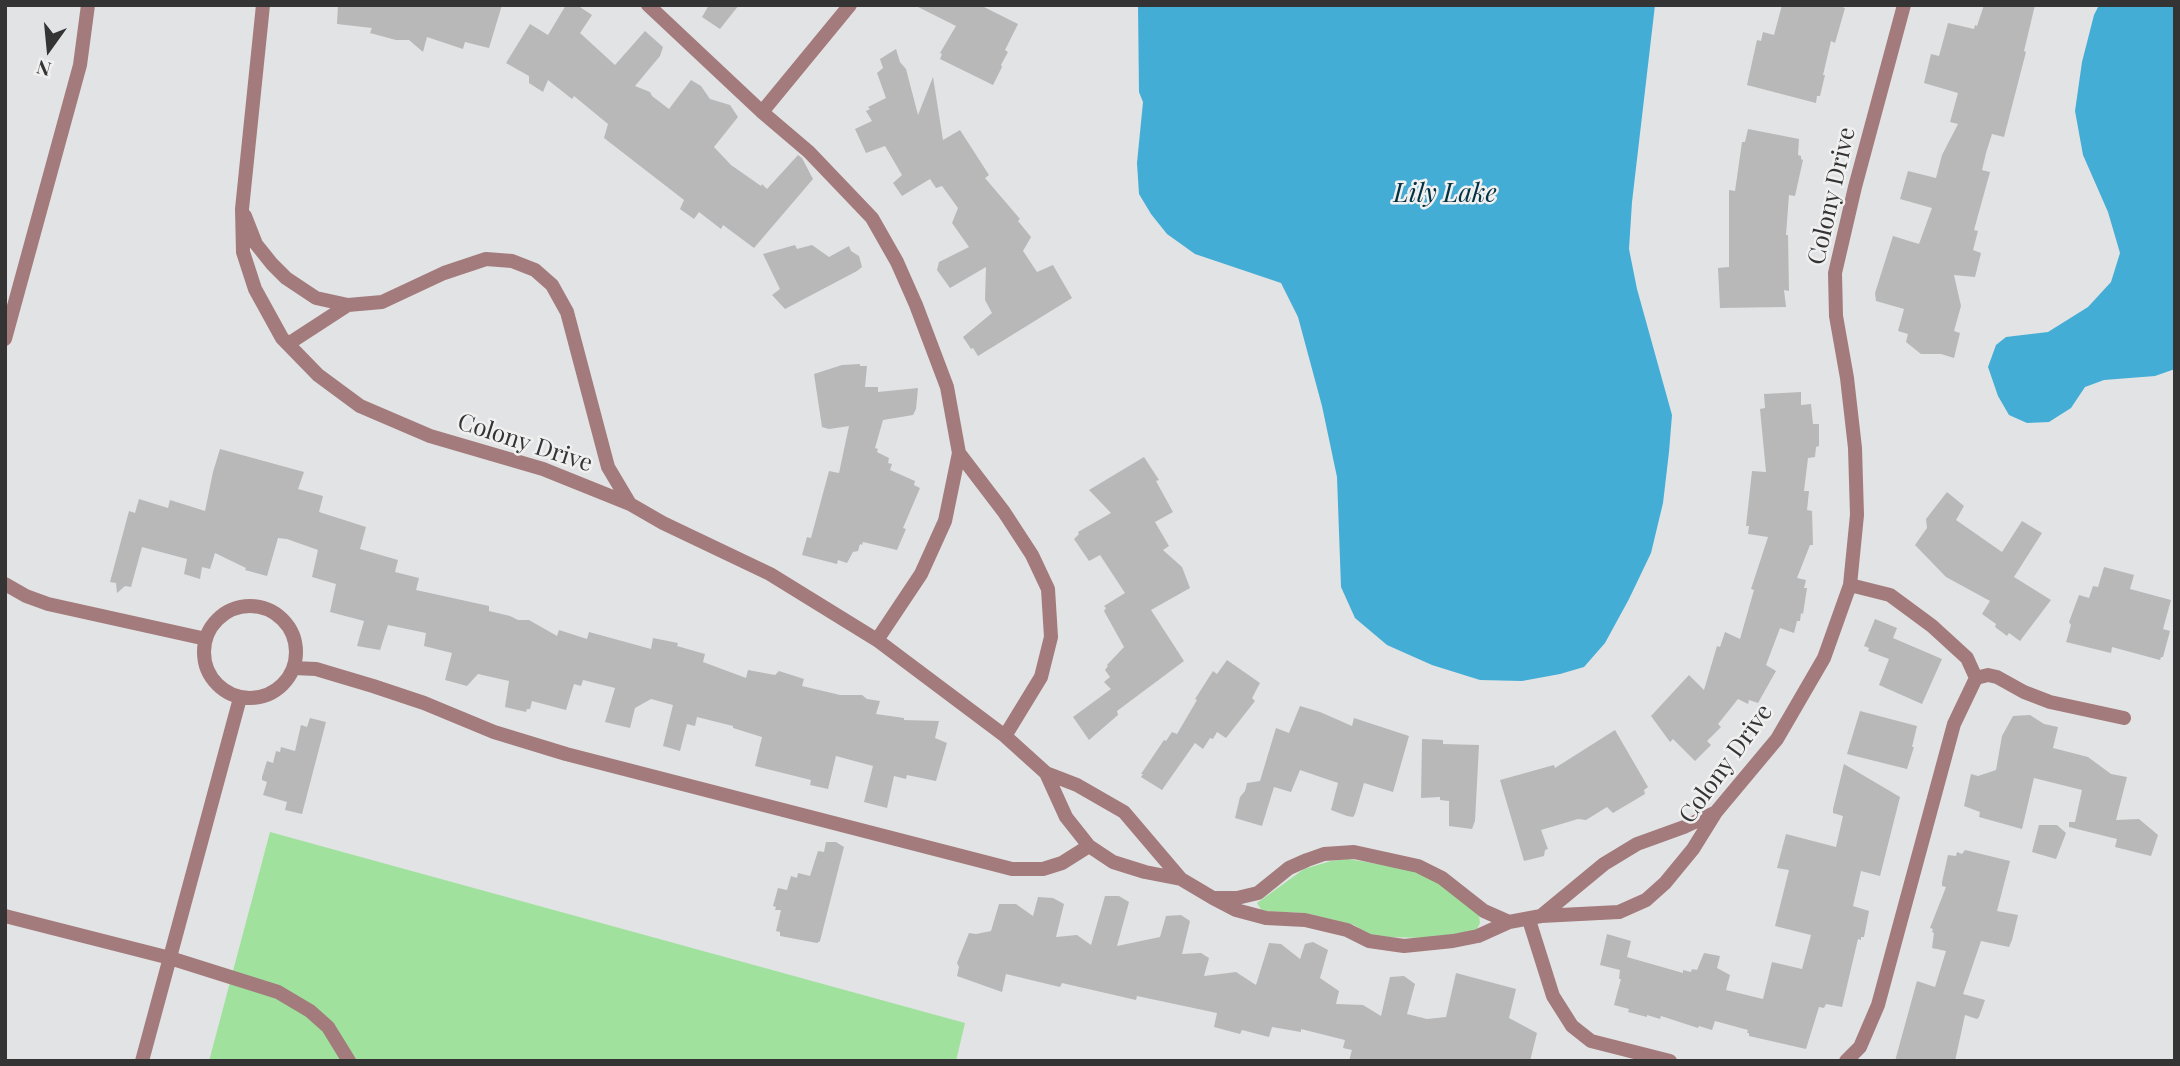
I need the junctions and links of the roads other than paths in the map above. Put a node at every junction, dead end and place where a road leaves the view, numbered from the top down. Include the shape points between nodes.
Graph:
1 (88, 5) edge
2 (263, 5) edge
3 (637, 5) edge
4 (850, 5) edge
5 (1904, 5) edge
6 (650, 8) edge
7 (762, 112) junction
8 (242, 209) junction
9 (348, 305) junction
10 (5, 340) edge
11 (288, 344) junction
12 (959, 453) junction
13 (630, 504) junction
14 (5, 584) edge
15 (1850, 585) junction
16 (206, 639) junction
17 (877, 640) junction
18 (294, 668) junction
19 (1976, 678) junction
20 (240, 698) junction
21 (2124, 718) dead end
22 (1005, 736) junction
23 (1046, 772) junction
24 (1716, 812) junction
25 (1089, 846) junction
26 (1181, 879) junction
27 (1213, 898) junction
28 (5, 916) edge
29 (1535, 918) junction
30 (1509, 922) junction
31 (170, 958) junction
32 (142, 1061) edge
33 (349, 1061) edge
34 (1670, 1061) edge
35 (1846, 1061) edge

1 - 10 street via 80,65
2 - 8 street, Colony Drive
3 - 6 street
4 - 7 street
5 - 15 street, Colony Drive via 1835,273 1836,316 1856,448 1857,515
6 - 7 street
7 - 12 street via 809,152 872,218 897,262 947,387
8 - 9 street via 256,244 286,278 316,298
8 - 11 street, Colony Drive via 243,252 256,289
9 - 11 street
9 - 13 street via 382,302 486,259 512,261 535,270 552,285 567,312 608,467
11 - 13 street, Colony Drive via 318,375 360,406 430,436 543,469
12 - 17 street via 945,521 921,574
12 - 22 street via 1032,555 1048,590 1051,637 1041,677
13 - 17 street, Colony Drive via 769,574
14 - 16 street via 48,604
15 - 19 street via 1890,595 1933,626 1967,658
15 - 24 street, Colony Drive via 1824,658 1777,739
16 - 18 street via 210,628 233,609 263,607 277,614 295,638
16 - 20 street via 208,671 215,683
17 - 22 street, Colony Drive
18 - 20 street via 278,690 253,699
18 - 25 street via 316,669 373,685 494,732 566,754 1012,869 1043,869
19 - 21 street via 1997,677 2050,702
19 - 35 street via 1954,724 1878,1004 1860,1047
20 - 31 street
22 - 23 street, Colony Drive
23 - 25 street, Colony Drive via 1066,817
23 - 26 street, Colony Drive via 1124,812
24 - 29 street via 1637,844
24 - 29 street, Colony Drive via 1693,849 1646,900 1619,912
25 - 26 street, Colony Drive via 1113,862
26 - 27 street, Colony Drive
27 - 30 street, Colony Drive via 1266,918 1306,920 1369,941 1404,946 1478,936
27 - 30 street via 1258,892 1307,860 1354,852 1418,866 1442,878 1484,911
28 - 31 street
29 - 30 street, Colony Drive
29 - 34 street via 1553,996 1572,1026 1591,1041
31 - 32 street
31 - 33 street via 278,992 328,1027

